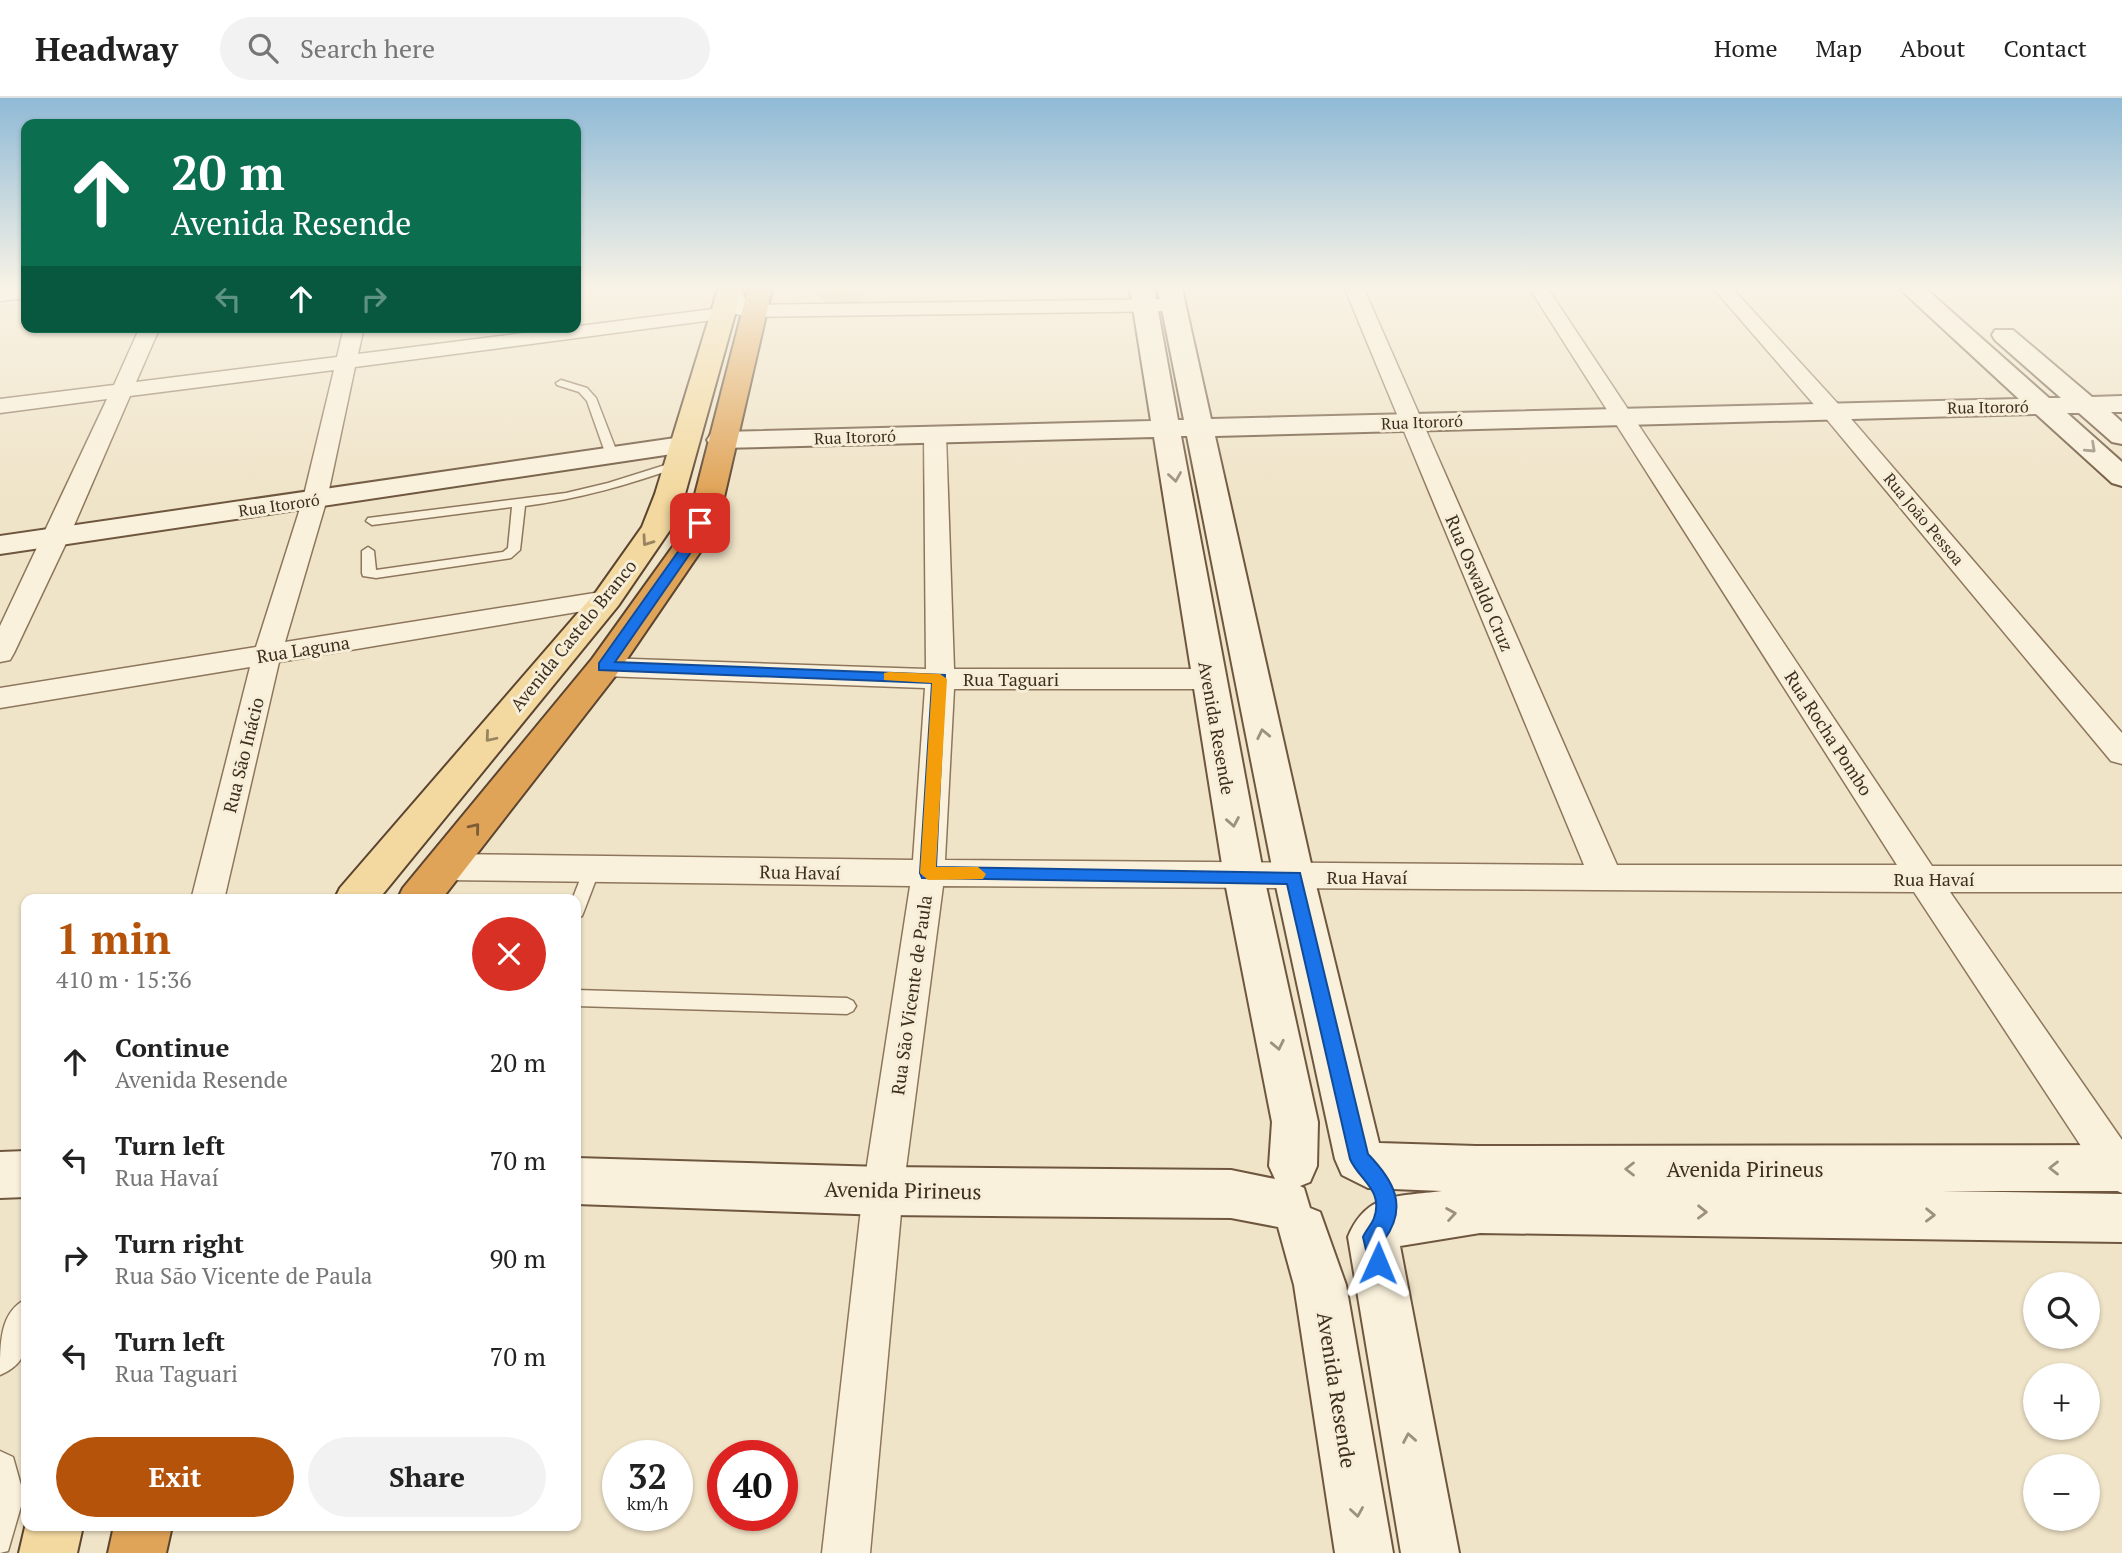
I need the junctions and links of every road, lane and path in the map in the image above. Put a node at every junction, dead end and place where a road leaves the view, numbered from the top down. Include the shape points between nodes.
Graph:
1 (136, 357) edge
2 (363, 357) edge
3 (710, 357) edge
4 (742, 357) edge
5 (1169, 357) edge
6 (1383, 357) edge
7 (1584, 357) edge
8 (1784, 357) edge
9 (1989, 357) edge
10 (2030, 357) edge
11 (348, 359) junction
12 (561, 383) dead end
13 (121, 390) junction
14 (2122, 404) edge
15 (2044, 405) junction
16 (2086, 405) junction
17 (0, 406) edge
18 (1832, 411) junction
19 (1623, 416) junction
20 (1411, 422) junction
21 (1183, 428) junction
22 (934, 435) junction
23 (2122, 436) edge
24 (721, 440) junction
25 (612, 455) junction
26 (680, 455) junction
27 (2122, 477) edge
28 (315, 499) junction
29 (519, 503) junction
30 (372, 521) dead end
31 (57, 537) junction
32 (0, 545) edge
33 (368, 551) dead end
34 (607, 599) junction
35 (0, 653) edge
36 (267, 655) junction
37 (604, 667) junction
38 (940, 679) junction
39 (1208, 679) junction
40 (0, 698) edge
41 (2122, 753) edge
42 (1224, 771) junction
43 (1272, 772) junction
44 (444, 867) junction
45 (592, 869) junction
46 (928, 873) junction
47 (1244, 877) junction
48 (1294, 877) junction
49 (1606, 878) junction
50 (1923, 878) junction
51 (2122, 879) edge
52 (208, 894) edge
53 (359, 894) edge
54 (422, 894) edge
55 (581, 898) edge
56 (581, 998) edge
57 (847, 1006) dead end
58 (1364, 1162) junction
59 (2121, 1170) edge
60 (21, 1174) edge
61 (0, 1175) edge
62 (581, 1181) edge
63 (883, 1191) junction
64 (1292, 1195) junction
65 (2122, 1218) edge
66 (1378, 1231) junction
67 (21, 1326) edge
68 (0, 1353) edge
69 (0, 1462) edge
70 (53, 1531) edge
71 (143, 1531) edge
72 (0, 1543) edge
73 (48, 1553) edge
74 (137, 1553) edge
75 (846, 1553) edge
76 (1364, 1553) edge
77 (1430, 1553) edge

1 - 13 street
2 - 11 street
3 - 26 main road, Avenida Castelo Branco
4 - 24 highway
5 - 21 street, Avenida Resende
6 - 20 street, Rua Oswaldo Cruz
7 - 19 street, Rua Rocha Pombo
8 - 18 street, Rua João Pessoa
9 - 15 street
10 - 16 street
11 - 13 street
11 - 28 street, Rua São Inácio
12 - 25 lane via 583,390 592,400
13 - 17 street
13 - 31 street
14 - 16 street, Rua Itororó
15 - 16 street, Rua Itororó
15 - 18 street, Rua Itororó
15 -> 27 street
16 - 23 street
18 - 19 street, Rua Itororó
18 - 41 street, Rua João Pessoa
19 - 20 street, Rua Itororó
19 - 50 street, Rua Rocha Pombo
20 - 21 street, Rua Itororó
20 - 49 street, Rua Oswaldo Cruz
21 - 22 street, Rua Itororó
21 -> 39 street, Avenida Resende
43 -> 21 street, Avenida Resende
22 - 24 street, Rua Itororó
22 - 38 street, Rua São Vicente de Paula
24 - 37 highway via 707,506 694,539
25 - 26 street, Rua Itororó
25 - 28 street, Rua Itororó
26 - 29 lane via 612,486
26 -> 34 main road, Avenida Castelo Branco via 657,527
28 - 31 street, Rua Itororó
28 - 36 street, Rua São Inácio
29 - 30 lane
29 - 33 lane via 514,550 507,555 376,574 366,568
31 - 32 street, Rua Itororó
31 - 35 street
34 - 36 street, Rua Laguna
34 -> 53 main road, Avenida Castelo Branco
36 - 40 street, Rua Laguna
36 - 52 street, Rua São Inácio
37 - 38 street, Rua Taguari
44 -> 37 highway
38 - 39 street, Rua Taguari
38 - 46 street, Rua São Vicente de Paula
39 - 42 street, Avenida Resende
42 - 43 street
42 -> 47 street, Avenida Resende
43 - 48 street, Avenida Resende
44 - 45 street, Rua Havaí
44 - 54 highway
45 - 46 street, Rua Havaí
45 - 55 lane
46 - 47 street, Rua Havaí
46 - 63 street, Rua São Vicente de Paula
47 - 48 street, Rua Havaí
47 -> 64 street, Avenida Resende via 1295,1122
48 - 49 street, Rua Havaí
48 - 58 street, Avenida Resende
49 - 50 street, Rua Havaí
50 - 51 street, Rua Havaí
50 - 59 street, Rua Rocha Pombo
56 - 57 lane
59 -> 58 street, Avenida Pirineus via 1476,1169
58 - 64 street via 1335,1150 1311,1153
58 - 66 street via 1381,1183 1387,1204
60 - 61 street
62 - 63 street, Avenida Pirineus
63 - 64 street, Avenida Pirineus
63 - 75 street, Rua São Vicente de Paula
64 - 66 street via 1325,1244 1351,1247
64 -> 76 street, Avenida Resende via 1320,1284
66 -> 65 street via 1480,1209
77 -> 66 street
67 - 68 street
69 - 72 lane via 5,1465 12,1496
70 - 73 main road
71 - 74 highway

